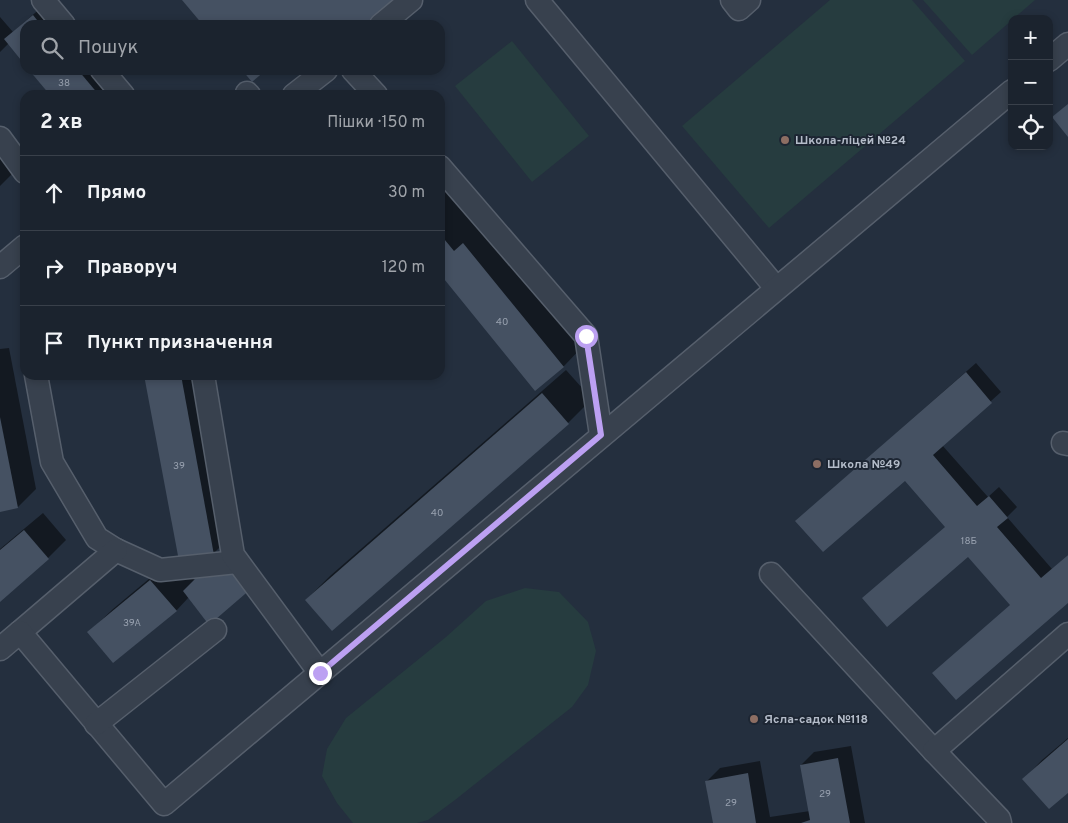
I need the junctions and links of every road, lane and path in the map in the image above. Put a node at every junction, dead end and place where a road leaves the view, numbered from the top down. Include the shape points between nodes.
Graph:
1 (43, 0) edge
2 (411, 0) edge
3 (537, 0) edge
4 (732, 0) edge
5 (748, 0) edge
6 (60, 20) edge
7 (387, 20) edge
8 (1068, 44) edge
9 (1053, 57) edge
10 (106, 75) edge
11 (320, 75) edge
12 (358, 75) edge
13 (119, 90) edge
14 (300, 90) edge
15 (371, 90) edge
16 (1008, 94) edge
17 (0, 138) edge
18 (20, 165) edge
19 (445, 173) edge
20 (20, 250) edge
21 (0, 267) edge
22 (776, 288) junction
23 (37, 380) edge
24 (204, 380) edge
25 (601, 435) junction
26 (116, 550) junction
27 (238, 562) junction
28 (771, 574) dead end
29 (215, 630) dead end
30 (20, 632) junction
31 (1068, 634) edge
32 (0, 649) edge
33 (320, 673) junction
34 (96, 724) junction
35 (934, 752) junction
36 (1000, 823) edge

1 - 6 lane
2 - 7 lane
3 - 22 lane
4 - 5 lane via 739,10
8 - 9 lane
10 - 13 lane
11 - 14 lane
12 - 15 lane
16 - 22 lane
17 - 18 lane
19 - 25 lane via 586,336
20 - 21 lane
22 - 25 lane
23 - 26 lane via 52,462 96,538
24 - 27 lane via 233,555
25 - 33 lane
26 - 27 lane via 160,570
26 - 30 lane
27 - 33 lane
28 - 35 lane
29 - 34 lane
30 - 32 lane
30 - 34 lane
31 - 35 lane
33 - 34 lane via 164,804
35 - 36 lane

